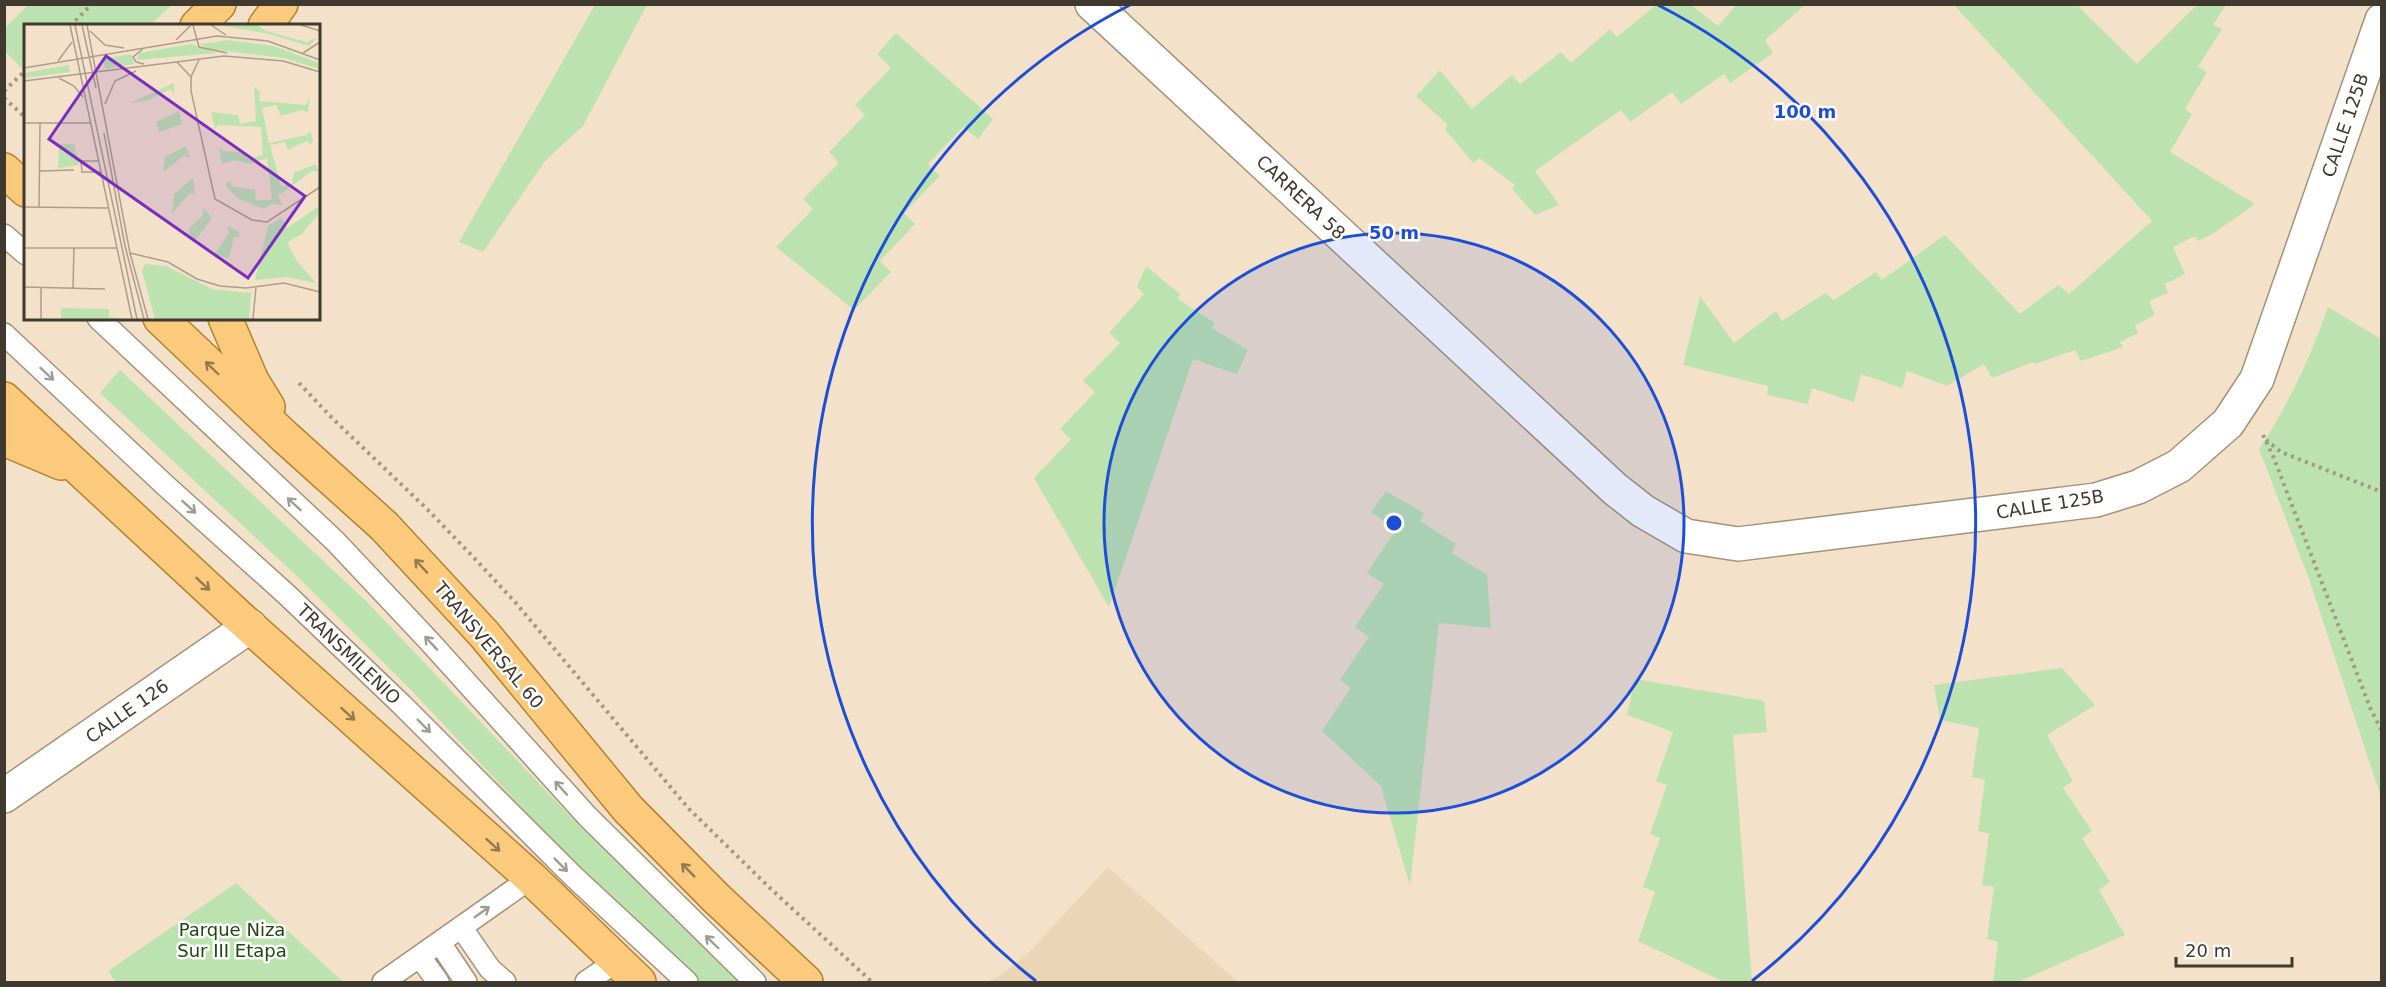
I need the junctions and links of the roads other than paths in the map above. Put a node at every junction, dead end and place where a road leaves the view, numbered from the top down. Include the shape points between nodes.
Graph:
1 (219, 4) edge
2 (280, 4) edge
3 (1092, 4) edge
4 (2382, 20) edge
5 (199, 24) edge
6 (266, 24) edge
7 (4, 235) edge
8 (24, 252) edge
9 (100, 320) edge
10 (162, 320) edge
11 (226, 320) edge
12 (4, 334) edge
13 (4, 399) edge
14 (285, 437) junction
15 (4, 439) edge
16 (83, 473) junction
17 (1615, 489) joint
18 (250, 627) junction
19 (4, 796) edge
20 (531, 878) junction
21 (461, 927) junction
22 (440, 943) junction
23 (420, 957) junction
24 (628, 972) edge
25 (397, 979) edge
26 (438, 982) edge
27 (466, 982) edge
28 (505, 982) edge
29 (586, 982) edge
30 (687, 982) edge
31 (755, 982) edge
32 (806, 982) edge

1 - 5 main road
2 - 6 main road
3 - 17 street, CARRERA 58
4 - 17 street, CALLE 125B via 2256,379 2228,423 2179,466 2138,487 2096,500 1738,544 1686,536 1642,511
7 - 8 lane
31 -> 9 lane via 587,816 335,542
14 -> 10 main road, TRANSVERSAL 60
11 - 14 main road via 252,381
12 -> 30 lane, TRANSMILENIO via 286,594 573,876
13 - 16 main road
32 -> 14 main road, TRANSVERSAL 60 via 628,809 484,634 384,526
15 - 16 main road
16 -> 18 main road
18 - 19 street, CALLE 126
18 -> 20 main road
21 -> 20 lane
20 - 24 main road
21 - 22 lane
21 - 28 lane via 490,969
22 - 23 lane
22 - 27 lane
23 - 25 lane
23 - 26 lane
24 - 29 lane

